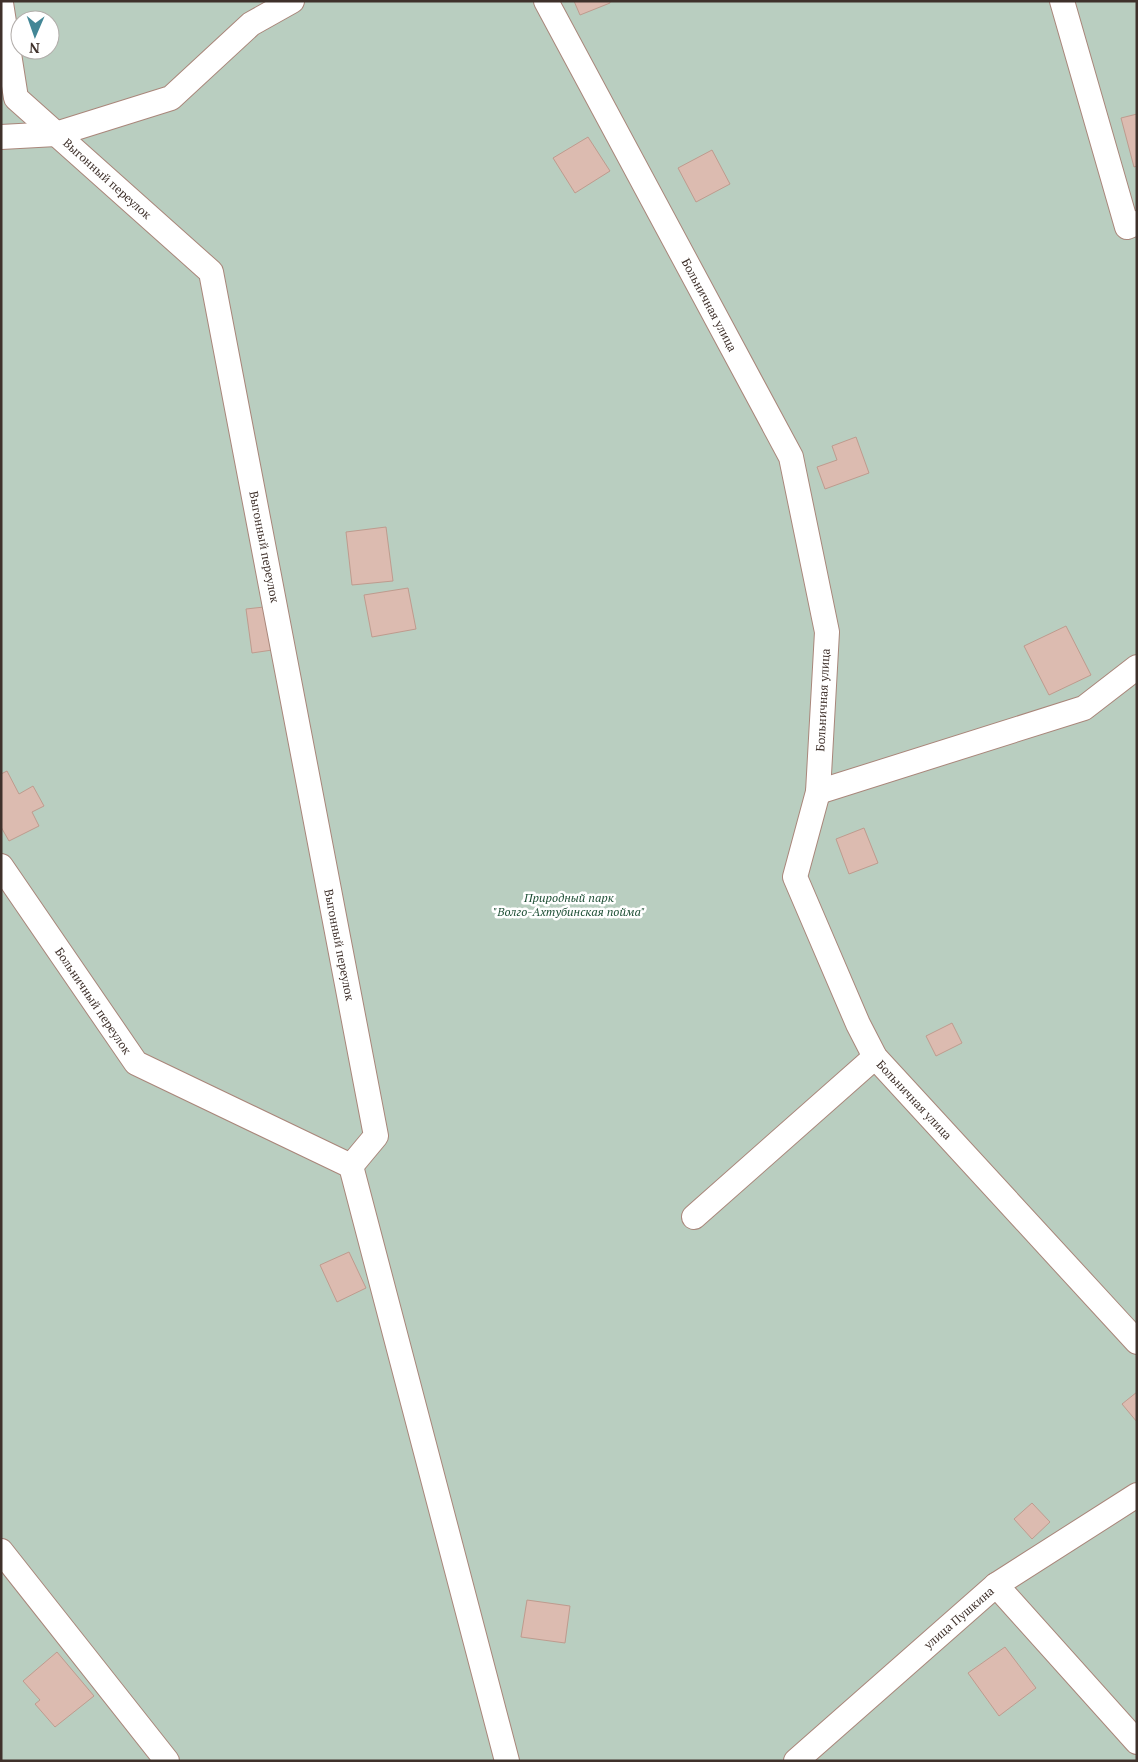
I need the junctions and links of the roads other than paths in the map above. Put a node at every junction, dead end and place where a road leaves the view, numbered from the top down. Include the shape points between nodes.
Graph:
1 (292, 1) edge
2 (546, 1) edge
3 (1062, 1) edge
4 (1, 3) edge
5 (56, 134) junction
6 (1, 138) edge
7 (1137, 223) edge
8 (1137, 667) edge
9 (818, 792) junction
10 (1, 866) edge
11 (875, 1057) junction
12 (351, 1166) junction
13 (694, 1217) dead end
14 (1137, 1342) edge
15 (1137, 1495) edge
16 (1, 1552) edge
17 (996, 1585) junction
18 (1137, 1742) edge
19 (167, 1761) edge
20 (507, 1761) edge
21 (796, 1761) edge

1 - 5 street via 251,24 171,98
2 - 9 street, Больничная улица via 791,457 827,632
3 - 7 street via 1127,227
4 - 5 street, Выгонный переулок via 16,98
5 - 6 street
5 - 12 street, Выгонный переулок via 211,272 376,1136
8 - 9 street via 1084,708
9 - 11 street, Больничная улица via 795,876
10 - 12 street, Больничный переулок via 136,1063
11 - 13 street
11 - 14 street, Больничная улица
12 - 20 street
15 - 17 street, улица Пушкина
16 - 19 street
17 - 18 street
17 - 21 street, улица Пушкина

